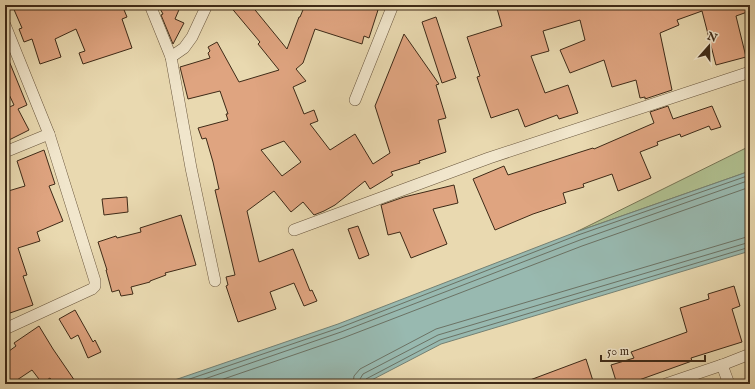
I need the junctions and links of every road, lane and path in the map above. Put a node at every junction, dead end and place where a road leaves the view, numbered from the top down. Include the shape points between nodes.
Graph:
1 (150, 5) edge
2 (206, 5) edge
3 (393, 5) edge
4 (5, 25) edge
5 (171, 57) junction
6 (750, 72) edge
7 (355, 100) dead end
8 (49, 134) junction
9 (5, 152) edge
10 (294, 230) dead end
11 (215, 281) dead end
12 (5, 329) edge
13 (750, 354) edge
14 (722, 365) junction
15 (666, 384) edge
16 (729, 384) edge

1 - 5 street
2 - 5 street via 192,37 184,48
3 - 7 street
4 - 8 street
5 - 11 street
6 - 10 street via 489,158
8 - 9 street
8 - 12 street via 95,286
13 - 14 street
14 - 15 street
14 - 16 street

